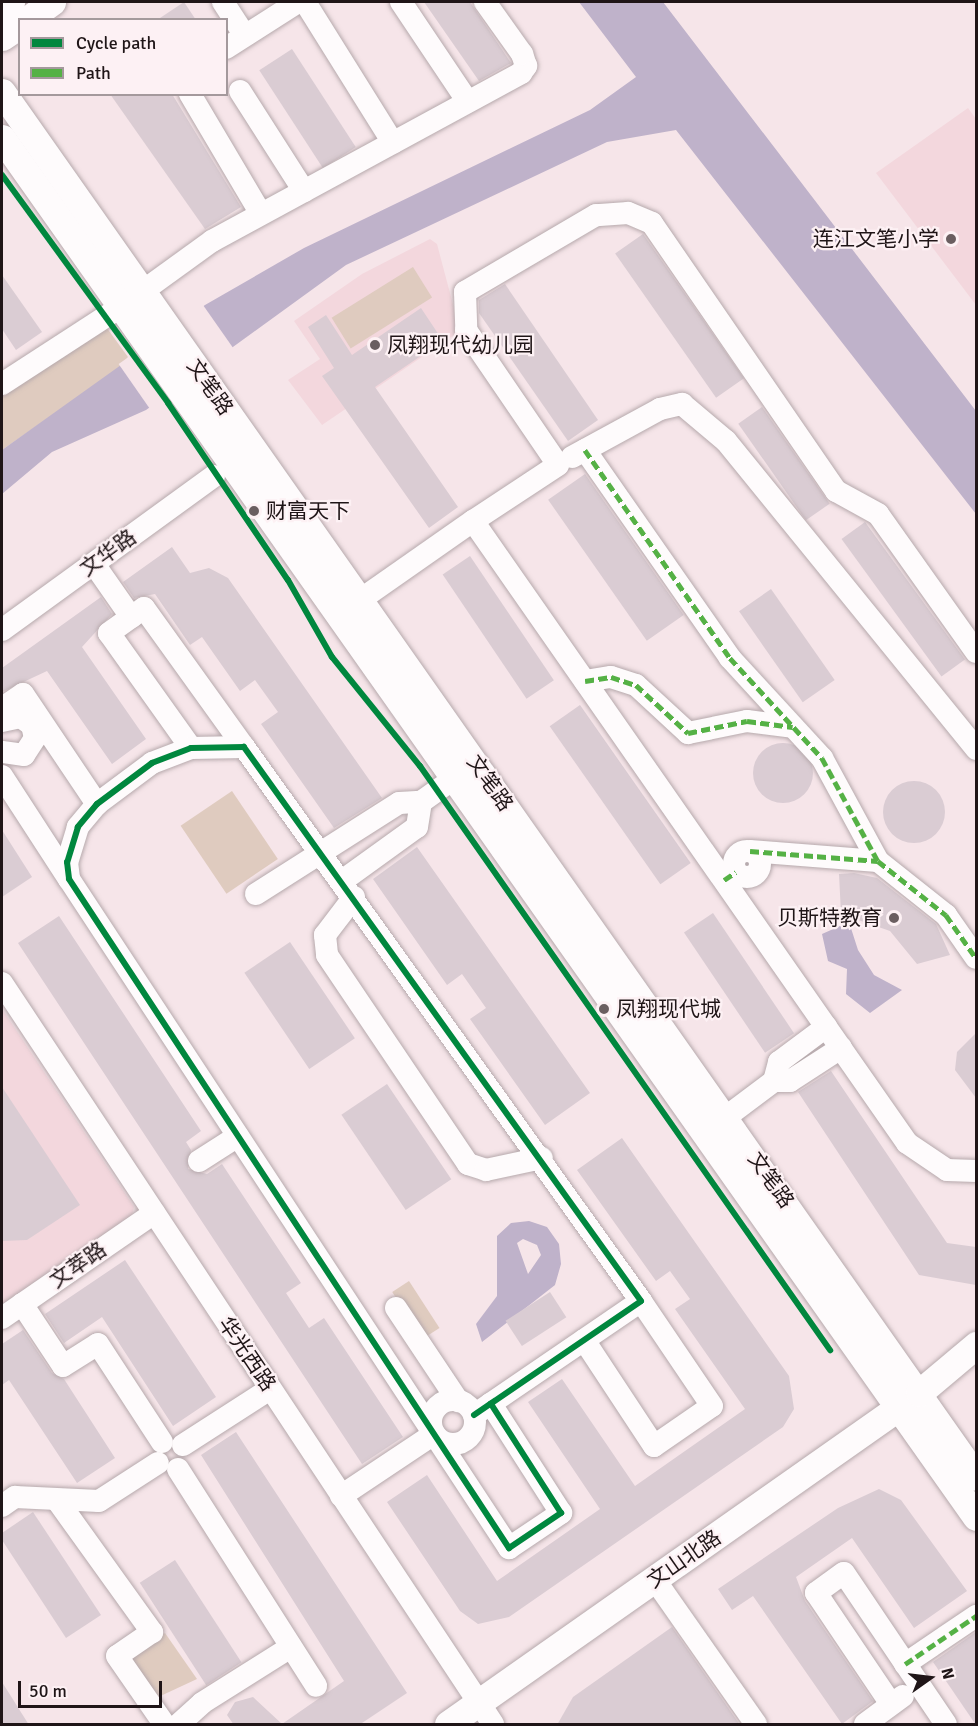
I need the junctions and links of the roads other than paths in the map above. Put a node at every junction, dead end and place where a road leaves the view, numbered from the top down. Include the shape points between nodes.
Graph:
1 (11, 2) edge
2 (52, 2) edge
3 (223, 2) edge
4 (298, 2) edge
5 (305, 2) edge
6 (401, 2) edge
7 (485, 2) edge
8 (2, 8) edge
9 (30, 18) edge
10 (228, 18) edge
11 (228, 18) edge
12 (18, 26) edge
13 (2, 38) edge
14 (235, 41) edge
15 (240, 91) dead end
16 (2, 92) edge
17 (191, 96) edge
18 (468, 102) junction
19 (2, 138) edge
20 (393, 143) junction
21 (304, 191) junction
22 (261, 214) junction
23 (132, 299) junction
24 (159, 336) junction
25 (2, 384) edge
26 (193, 384) junction
27 (585, 450) junction
28 (558, 465) junction
29 (214, 476) dead end
30 (473, 521) junction
31 (94, 564) junction
32 (360, 600) junction
33 (131, 617) junction
34 (2, 630) edge
35 (976, 652) edge
36 (585, 681) junction
37 (2, 708) edge
38 (2, 720) edge
39 (36, 722) junction
40 (793, 727) junction
41 (243, 747) junction
42 (191, 748) junction
43 (976, 749) edge
44 (2, 752) edge
45 (2, 776) edge
46 (456, 777) junction
47 (421, 802) junction
48 (98, 804) junction
49 (320, 851) junction
50 (878, 861) junction
51 (730, 876) junction
52 (69, 879) junction
53 (348, 889) junction
54 (256, 894) dead end
55 (976, 958) edge
56 (2, 983) edge
57 (826, 1027) junction
58 (841, 1048) junction
59 (774, 1081) junction
60 (726, 1117) junction
61 (238, 1136) junction
62 (542, 1158) junction
63 (199, 1161) dead end
64 (976, 1171) edge
65 (154, 1213) junction
66 (641, 1301) junction
67 (22, 1304) junction
68 (396, 1308) dead end
69 (2, 1318) edge
70 (584, 1340) junction
71 (976, 1345) edge
72 (976, 1362) edge
73 (270, 1389) junction
74 (909, 1400) junction
75 (474, 1406) junction
76 (434, 1434) junction
77 (170, 1455) junction
78 (976, 1477) edge
79 (341, 1496) junction
80 (57, 1500) junction
81 (2, 1506) edge
82 (976, 1517) edge
83 (655, 1580) junction
84 (976, 1616) edge
85 (291, 1647) junction
86 (905, 1664) junction
87 (316, 1686) dead end
88 (920, 1686) junction
89 (891, 1704) junction
90 (486, 1714) edge
91 (202, 1716) edge
92 (164, 1725) edge
93 (179, 1725) edge
94 (448, 1725) edge
95 (756, 1725) edge
96 (866, 1725) edge
97 (946, 1725) edge

1 - 8 main road
2 - 9 main road
3 - 10 street
4 - 14 street
5 - 20 street
6 - 18 street
7 - 18 street via 526,66
11 - 14 street
12 - 13 main road
15 - 21 street
16 - 23 main road, 文笔路
17 - 22 street
18 - 20 street
19 - 23 main road, 文笔路
20 - 21 street
21 - 22 street
22 - 23 street via 212,241
23 - 24 main road, 文笔路
23 - 25 street
24 - 26 main road, 文笔路
24 - 26 main road, 文笔路 via 158,373
26 - 32 main road, 文笔路
26 - 46 main road, 文笔路 via 274,540
27 - 28 street
27 - 40 street via 730,658
27 - 43 street via 660,409 682,404 726,441
28 - 30 street
28 - 35 street via 466,330 463,297 596,215 641,215 661,233 836,491 878,514
29 - 31 street, 文华路
30 - 32 street
30 - 36 street
31 - 33 street
31 - 34 street, 文华路
32 - 60 main road, 文笔路
33 - 41 street via 144,608
33 - 42 street via 109,633
36 - 40 street via 611,678 636,685 688,733 747,721
36 - 51 street
37 - 39 street via 23,694
38 - 39 street via 14,716
39 - 44 street via 36,738 30,751 17,757
39 - 48 street
40 - 50 street via 822,758
41 - 42 street
41 - 49 street
42 - 48 street via 152,764
45 - 52 street
46 - 47 street
46 - 74 main road, 文笔路 via 554,937
47 - 49 street via 399,803 340,844
47 - 53 street via 417,827
48 - 52 street via 78,827 67,862
49 - 53 street
49 - 54 street
50 - 51 street via 750,851 758,857 758,870 748,877
50 - 55 street via 946,915
51 - 57 street
52 - 61 street
53 - 62 street
53 - 62 street via 325,935 327,956 468,1164 486,1170
56 - 65 street, 华光西路
57 - 58 street
57 - 59 street via 779,1062
58 - 59 street via 790,1081
58 - 64 street via 907,1143 947,1170
59 - 60 street
60 - 74 main road, 文笔路
61 - 63 street
61 - 76 street
62 - 66 street
65 - 67 street, 文萃路
65 - 73 street, 华光西路
66 - 70 street
66 - 70 street via 712,1406 654,1446
67 - 69 street, 文萃路
67 - 77 street via 63,1366 98,1344
68 - 75 street
70 - 75 street
71 - 74 main road, 文山北路
72 - 74 main road, 文山北路
73 - 77 street
73 - 79 street, 华光西路
74 - 78 main road, 文笔路
74 - 82 main road, 文笔路
74 - 83 main road, 文山北路
75 - 76 street via 444,1402 433,1412
75 - 76 street via 474,1429 466,1440 452,1444
75 - 76 street via 561,1512 508,1548
76 - 79 street
77 - 80 street via 99,1501
77 - 85 street
79 - 90 street, 华光西路
80 - 81 street via 15,1497
80 - 92 street via 152,1632 117,1656
83 - 90 main road, 文山北路
83 - 95 street
84 - 86 street
85 - 87 street
85 - 91 street
86 - 88 street
86 - 89 street via 844,1573 816,1593
88 - 89 street
88 - 97 street
89 - 96 street
90 - 94 main road, 文山北路
91 - 93 street

